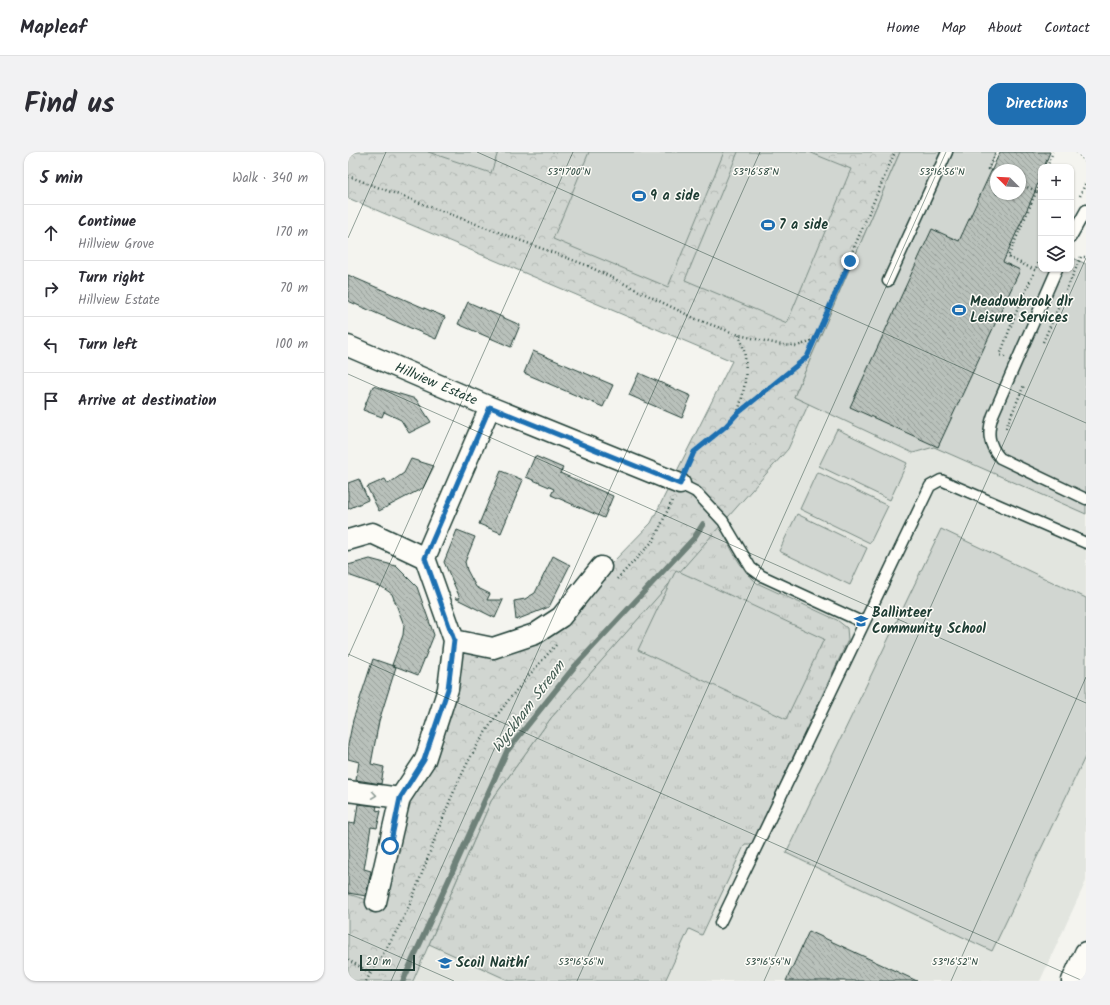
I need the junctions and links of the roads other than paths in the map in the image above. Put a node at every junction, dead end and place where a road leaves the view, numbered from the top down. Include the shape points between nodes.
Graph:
1 (947, 152) edge
2 (1086, 210) edge
3 (1072, 236) edge
4 (1056, 272) edge
5 (888, 281) dead end
6 (348, 346) edge
7 (490, 407) junction
8 (680, 484) joint
9 (1086, 499) edge
10 (348, 540) edge
11 (1086, 543) edge
12 (425, 558) junction
13 (601, 567) dead end
14 (864, 623) junction
15 (454, 640) junction
16 (348, 791) edge
17 (400, 798) junction
18 (376, 902) dead end
19 (720, 923) dead end
20 (1086, 953) edge
21 (1073, 981) edge

1 - 5 lane
2 - 3 lane
4 - 9 lane via 993,415 988,439 993,450 1004,461
6 - 7 street, Hillview Estate
7 - 8 street, Hillview Estate
7 - 12 street
8 - 14 lane via 696,492 723,521 751,568 762,576
10 - 12 street via 372,533
11 - 14 lane via 941,480 930,486
12 - 15 street
13 - 15 street via 561,617 535,634 493,648
14 - 19 lane
15 - 17 street via 448,689 426,757
16 -> 17 street
17 - 18 street
20 - 21 street

